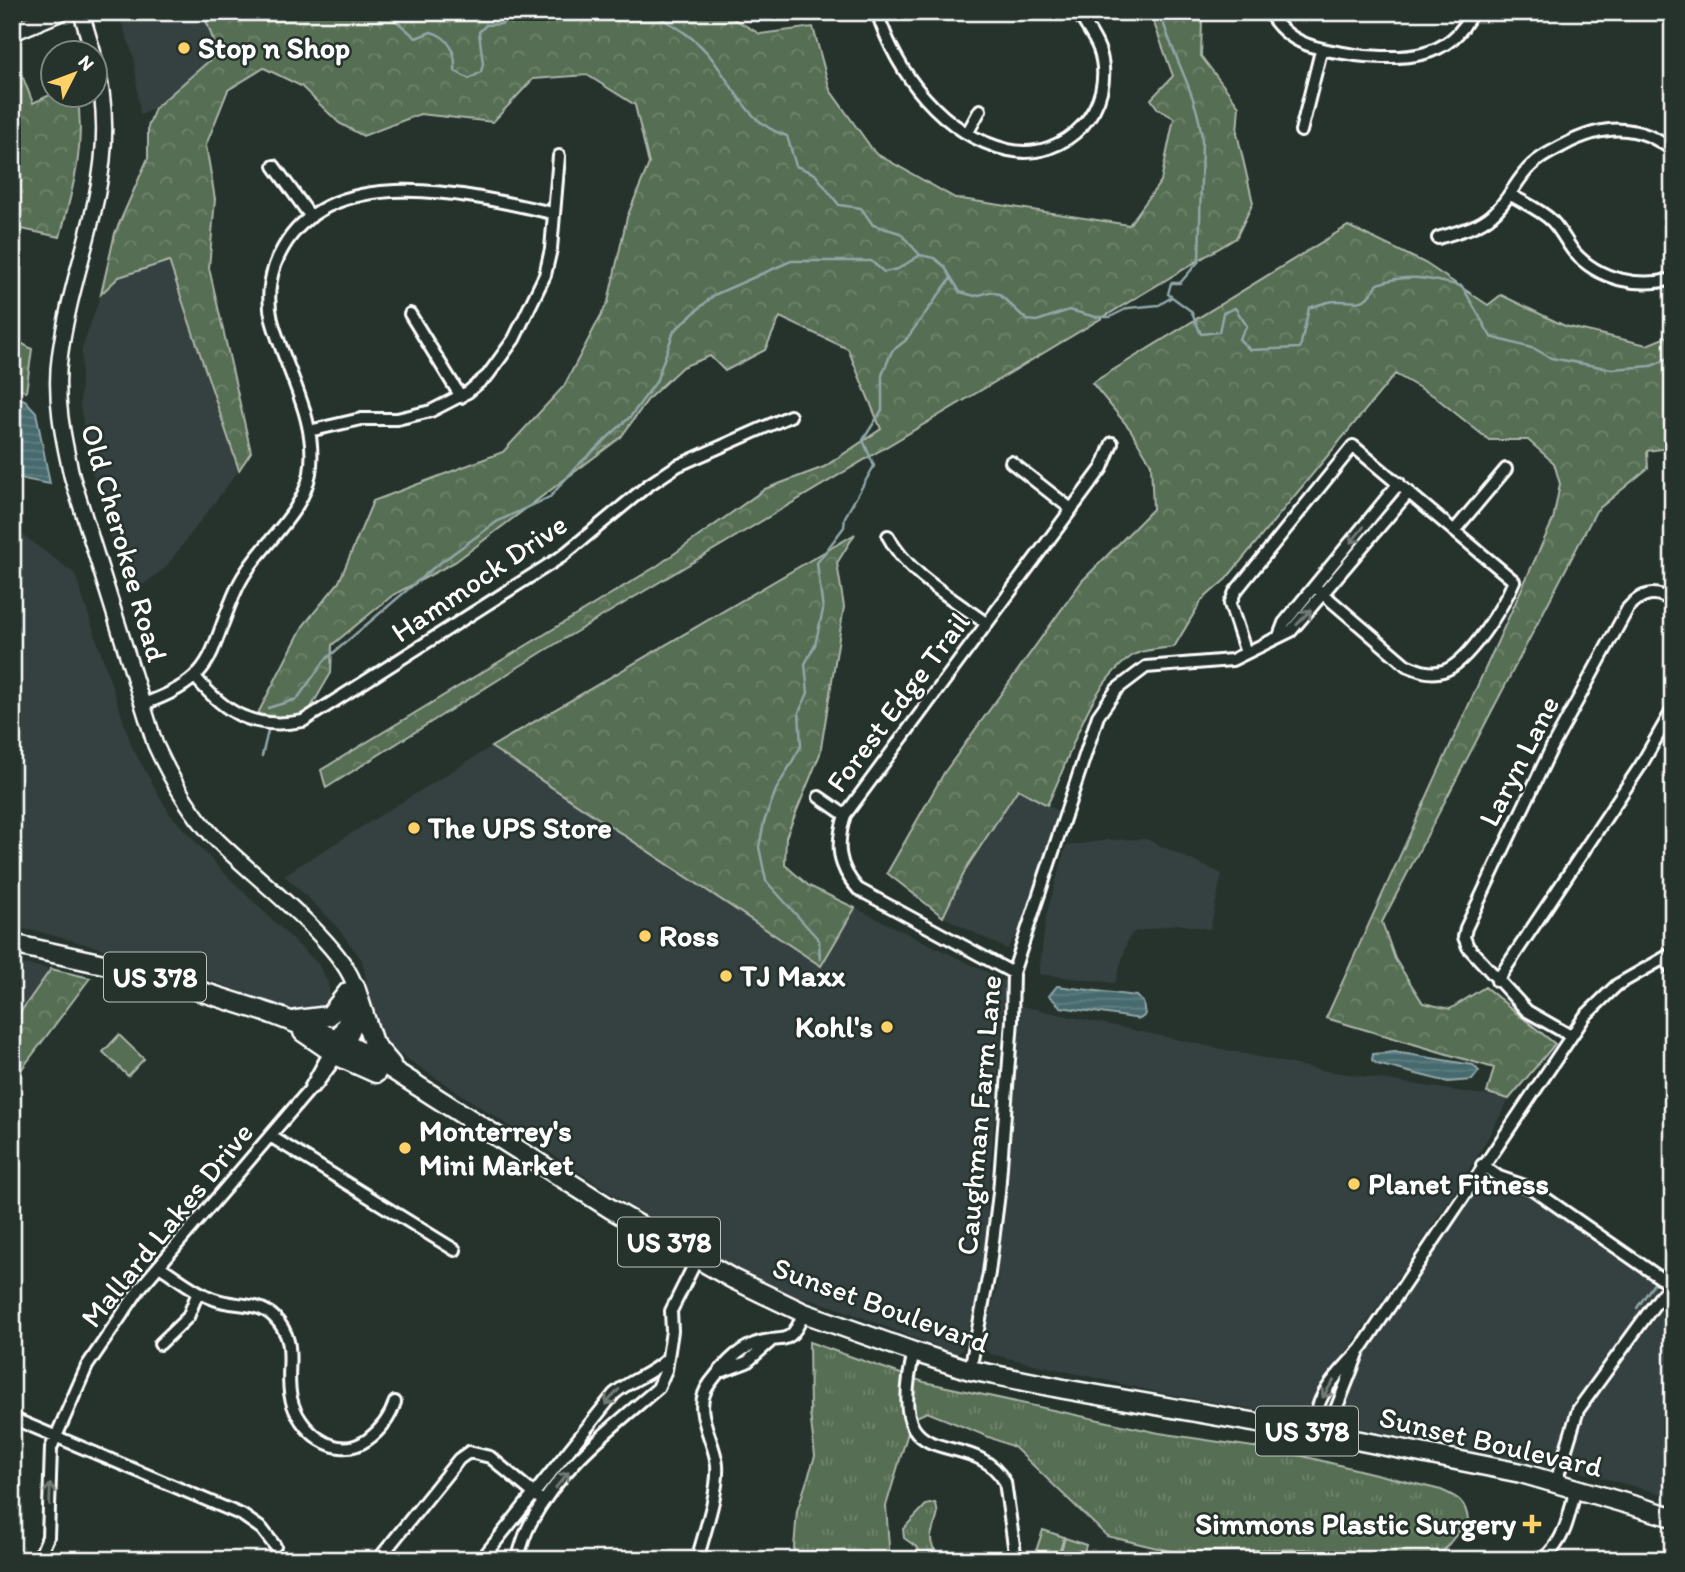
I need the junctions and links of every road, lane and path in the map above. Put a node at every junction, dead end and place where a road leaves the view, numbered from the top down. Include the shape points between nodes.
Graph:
1 (61, 12) edge
2 (80, 12) edge
3 (877, 12) edge
4 (1078, 12) edge
5 (1269, 12) edge
6 (1472, 12) edge
7 (12, 32) edge
8 (88, 38) edge
9 (1321, 51) junction
10 (106, 108) edge
11 (980, 110) dead end
12 (1094, 115) junction
13 (1104, 125) dead end
14 (1301, 131) dead end
15 (968, 132) junction
16 (1673, 151) edge
17 (559, 156) dead end
18 (274, 166) dead end
19 (1511, 195) junction
20 (552, 213) junction
21 (311, 217) junction
22 (1438, 238) dead end
23 (1673, 279) edge
24 (410, 314) dead end
25 (461, 397) junction
26 (790, 416) dead end
27 (309, 431) junction
28 (1112, 443) dead end
29 (1010, 462) dead end
30 (1506, 469) dead end
31 (1399, 484) junction
32 (1409, 492) junction
33 (1071, 509) junction
34 (1454, 531) junction
35 (888, 536) dead end
36 (1315, 587) junction
37 (1325, 594) junction
38 (1673, 601) edge
39 (987, 624) junction
40 (1279, 636) junction
41 (1247, 653) junction
42 (196, 677) junction
43 (143, 704) junction
44 (1673, 709) edge
45 (819, 797) dead end
46 (845, 815) junction
47 (12, 944) edge
48 (1669, 955) edge
49 (1673, 971) edge
50 (1013, 973) junction
51 (1497, 981) junction
52 (350, 985) junction
53 (289, 1021) junction
54 (1571, 1036) junction
55 (338, 1048) junction
56 (413, 1084) junction
57 (270, 1136) junction
58 (1482, 1166) junction
59 (455, 1250) dead end
60 (697, 1259) junction
61 (159, 1266) junction
62 (1671, 1282) edge
63 (198, 1292) junction
64 (804, 1313) junction
65 (160, 1343) dead end
66 (1359, 1351) junction
67 (915, 1352) junction
68 (667, 1359) junction
69 (970, 1370) junction
70 (395, 1402) dead end
71 (12, 1419) edge
72 (1319, 1433) junction
73 (55, 1435) junction
74 (1556, 1482) junction
75 (1576, 1487) junction
76 (535, 1494) junction
77 (545, 1502) junction
78 (1673, 1517) edge
79 (275, 1546) dead end
80 (38, 1560) edge
81 (378, 1560) edge
82 (481, 1560) edge
83 (517, 1560) edge
84 (697, 1560) edge
85 (1016, 1560) edge
86 (1542, 1560) edge

1 - 7 main road
2 - 8 street, Old Cherokee Road
3 - 15 street via 906,75 936,109
4 - 12 street via 1102,62 1102,88
5 - 9 street via 1292,38
6 - 9 street via 1451,40 1417,57 1391,59
9 - 14 street
10 - 43 street, Old Cherokee Road via 105,159 59,358 61,414 72,477
11 - 15 street
12 - 13 street
12 - 15 street via 1080,130 1039,152 1008,150
16 - 19 street via 1634,130 1591,132 1531,165
17 - 20 street
18 - 21 street
19 - 22 street via 1483,222
19 - 23 street via 1545,215 1575,253 1613,278 1638,284
20 - 21 street via 454,193 412,191 342,201
20 - 25 street via 551,249 531,308 499,361
21 - 27 street via 279,254 270,296 272,321
24 - 25 street
25 - 27 street via 414,415 361,419
26 - 42 street, Hammock Drive via 677,466 551,564 303,721 265,724 247,719 228,711
27 - 42 street via 312,455 305,488 294,510 245,572 212,655
28 - 33 street, Forest Edge Trail via 1102,468
29 - 33 street
30 - 34 street
31 - 32 street
31 -> 36 street
31 - 41 street via 1353,446 1235,592 1230,604
32 - 34 street
32 - 37 street, Caughman Farm Lane
33 - 39 street, Forest Edge Trail
34 - 37 street via 1514,581 1503,607 1455,665 1422,672 1406,664
35 - 39 street via 914,568
36 - 37 street
36 - 40 street via 1284,623
40 -> 37 street, Caughman Farm Lane via 1291,631
38 - 51 street, Laryn Lane via 1655,593 1643,594 1629,608 1552,747 1470,917 1465,940
39 - 46 street, Forest Edge Trail
40 - 41 street, Caughman Farm Lane
41 - 50 street, Caughman Farm Lane via 1232,660 1146,667 1117,689 1098,716
42 - 43 street via 175,693
43 - 52 street, Old Cherokee Road via 168,771 198,819 329,945
44 - 51 street via 1634,776
45 - 46 street
46 - 50 street, Forest Edge Trail via 838,850 842,868 858,889
47 - 53 main road, US 378 via 140,972
48 - 49 street
48 - 54 street via 1609,992
50 - 69 street, Caughman Farm Lane via 999,1193
51 - 54 street, Laryn Lane via 1527,1011
52 - 53 main road via 329,1016
52 - 55 street
52 - 56 main road via 373,1043
53 - 55 main road, Sunset Boulevard
54 - 58 street
55 - 56 main road, Sunset Boulevard / US 378
55 - 57 street, Mallard Lakes Drive
56 - 60 main road, Sunset Boulevard / US 378
57 - 59 street
57 - 61 street, Mallard Lakes Drive
58 - 62 street via 1531,1188
58 - 66 street
60 - 64 main road, Sunset Boulevard / US 378
60 - 68 street via 671,1311
61 - 63 street
61 - 73 street, Mallard Lakes Drive via 108,1332
62 - 74 street via 1578,1410
63 - 65 street via 188,1317
63 - 70 street via 258,1308 276,1319 291,1345 291,1399 308,1429 322,1442 343,1448 361,1444 384,1424
64 - 67 main road, Sunset Boulevard / US 378
64 - 84 street via 789,1337 744,1349 710,1382 702,1401 717,1471
66 - 72 street via 1331,1422
66 -> 72 street via 1347,1360 1316,1408
67 - 69 main road, Sunset Boulevard / US 378
67 - 85 street via 908,1380 912,1425 927,1442 999,1472 1005,1482
68 -> 76 street via 614,1394
77 -> 68 street via 605,1431 657,1388
69 - 72 main road, Sunset Boulevard / US 378
71 - 73 street
72 - 74 main road, Sunset Boulevard / US 378
73 - 79 street via 242,1515
80 -> 73 street, Mallard Lakes Drive via 48,1538 49,1459
74 - 75 main road, Sunset Boulevard / US 378
75 - 78 main road, Sunset Boulevard / US 378
75 - 86 street via 1564,1535
76 - 77 street
76 - 81 street via 490,1457 469,1452
76 - 82 street
77 - 83 street via 529,1525

